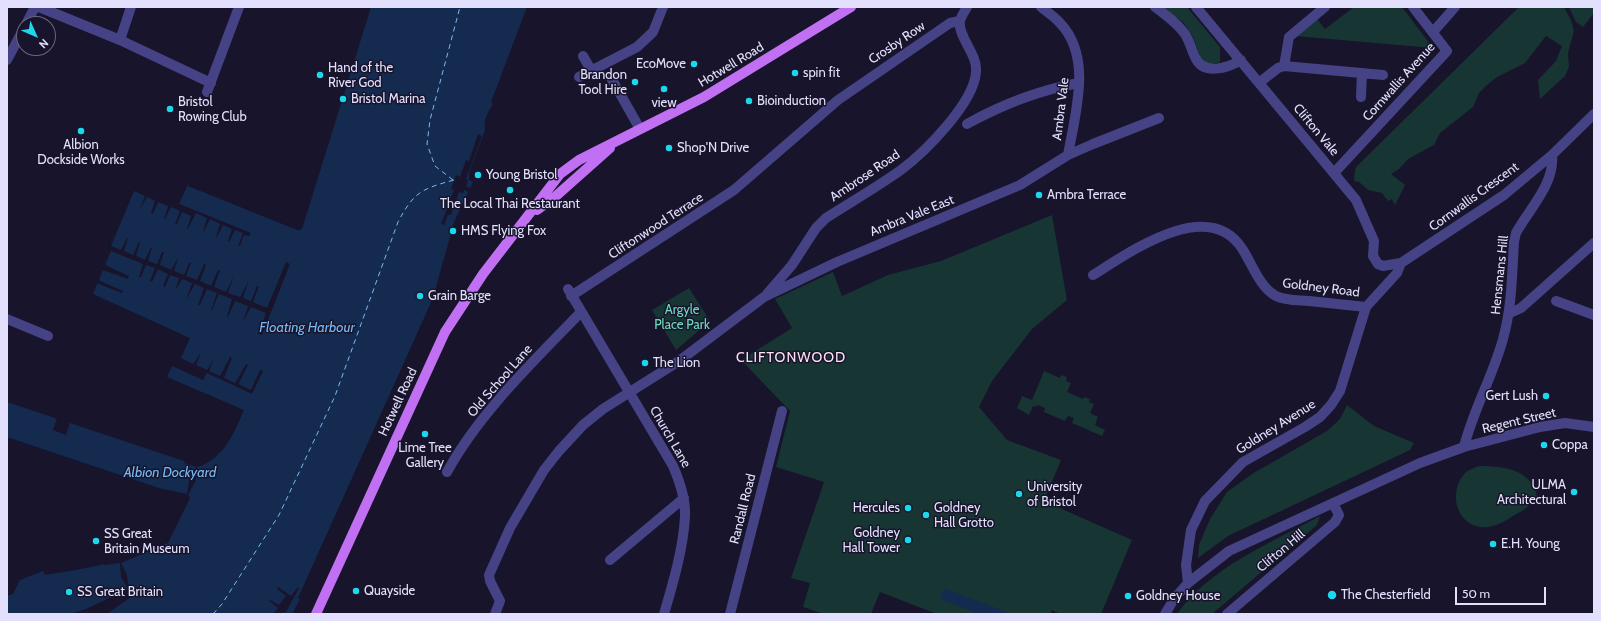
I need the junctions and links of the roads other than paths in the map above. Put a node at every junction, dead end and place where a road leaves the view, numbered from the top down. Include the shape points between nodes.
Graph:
1 (35, 7) edge
2 (40, 7) edge
3 (131, 7) edge
4 (240, 7) edge
5 (662, 7) edge
6 (844, 7) edge
7 (851, 7) edge
8 (967, 7) edge
9 (1041, 7) edge
10 (1155, 7) edge
11 (1196, 7) edge
12 (1325, 7) edge
13 (1413, 7) edge
14 (1455, 7) edge
15 (837, 15) junction
16 (30, 16) edge
17 (960, 20) junction
18 (1433, 32) junction
19 (120, 40) junction
20 (16, 43) edge
21 (583, 56) dead end
22 (7, 60) edge
23 (1241, 60) junction
24 (1284, 66) junction
25 (591, 70) junction
26 (1362, 73) junction
27 (1383, 75) dead end
28 (610, 76) dead end
29 (578, 77) dead end
30 (211, 82) junction
31 (1260, 82) junction
32 (1079, 83) junction
33 (208, 92) dead end
34 (1361, 97) dead end
35 (1594, 114) edge
36 (1159, 118) dead end
37 (967, 124) dead end
38 (640, 129) junction
39 (622, 138) junction
40 (1068, 155) junction
41 (1552, 155) junction
42 (1334, 173) junction
43 (753, 174) joint
44 (529, 216) junction
45 (1594, 243) edge
46 (1401, 263) junction
47 (1093, 275) dead end
48 (570, 293) joint
49 (764, 297) junction
50 (1556, 301) dead end
51 (1366, 307) junction
52 (581, 312) junction
53 (1510, 313) junction
54 (1594, 315) edge
55 (7, 319) edge
56 (48, 336) dead end
57 (629, 394) junction
58 (782, 411) dead end
59 (1594, 427) edge
60 (1469, 446) junction
61 (447, 472) dead end
62 (684, 498) junction
63 (1333, 503) junction
64 (610, 560) dead end
65 (1188, 584) junction
66 (316, 614) edge
67 (495, 614) edge
68 (664, 614) edge
69 (730, 614) edge
70 (1164, 614) edge
71 (1227, 614) edge

1 - 16 street
2 - 19 street
3 - 19 street
4 - 30 street
5 - 25 street via 653,32 638,47
6 - 15 main road
7 - 15 main road, Hotwell Road
8 - 17 street
9 - 32 street, Ambra Vale via 1061,24 1069,35 1078,58
10 - 23 street via 1185,34 1201,66 1212,69 1230,67
11 - 23 street, Clifton Vale
12 - 24 street via 1289,37
13 - 18 street
14 - 18 street, Cornwallis Avenue
15 - 38 main road, Hotwell Road via 704,97
17 - 43 street, Crosby Row via 950,23 838,100
17 - 49 street, Ambrose Road via 961,30 974,56 976,71 968,97 932,141 901,169 826,218 816,228 792,265
18 - 42 street, Cornwallis Avenue via 1447,51
19 - 30 street
20 - 22 street
21 - 25 street
23 - 31 street, Clifton Vale
24 - 26 street
24 - 31 street
25 - 29 street
26 - 27 street
26 - 34 street
28 - 38 street
30 - 33 street
31 - 42 street, Clifton Vale
32 - 37 street via 1052,88 1014,101
32 - 40 street, Ambra Vale
35 - 41 street, Cornwallis Crescent
36 - 40 street, Ambra Vale East
38 - 39 main road, Hotwell Road
39 - 44 main road, Hotwell Road via 556,196
39 - 44 main road, Hotwell Road via 569,166 560,174
40 - 49 street, Ambra Vale East via 1020,185 836,262
41 - 46 street, Cornwallis Crescent via 1504,195
41 - 53 street, Hensmans Hill via 1550,178 1522,222 1514,242
42 - 46 street, Clifton Vale via 1356,200 1374,241 1373,256 1378,264 1383,266
43 - 48 street, Cliftonwood Terrace via 728,194
44 - 66 main road, Hotwell Road via 484,274 445,332
45 - 53 street via 1521,308
46 - 51 street, Goldney Road via 1397,274
47 - 51 street, Goldney Road via 1162,235 1182,229 1207,228 1227,233 1233,238 1274,295 1293,300
48 - 52 street, Church Lane
49 - 57 street via 679,361
50 - 54 street
51 - 65 street, Goldney Avenue via 1340,391 1331,405 1320,417 1305,427 1243,462 1205,501 1191,530 1186,565
52 - 57 street, Church Lane
52 - 61 street, Old School Lane via 494,406 459,450
53 - 60 street, Hensmans Hill via 1503,341 1470,422
55 - 56 street
57 - 62 street, Church Lane via 673,466
57 - 67 street via 583,426 559,451 541,476 510,528 491,568 490,581 500,602
58 - 69 street, Randall Road
59 - 60 street, Regent Street via 1565,423
60 - 63 street, Clifton Hill via 1420,463
62 - 64 street
62 - 68 street, Church Lane via 685,516 678,560
63 - 65 street, Clifton Hill via 1229,550
63 - 71 street, Clifton Hill via 1339,515 1335,522
65 - 70 street

